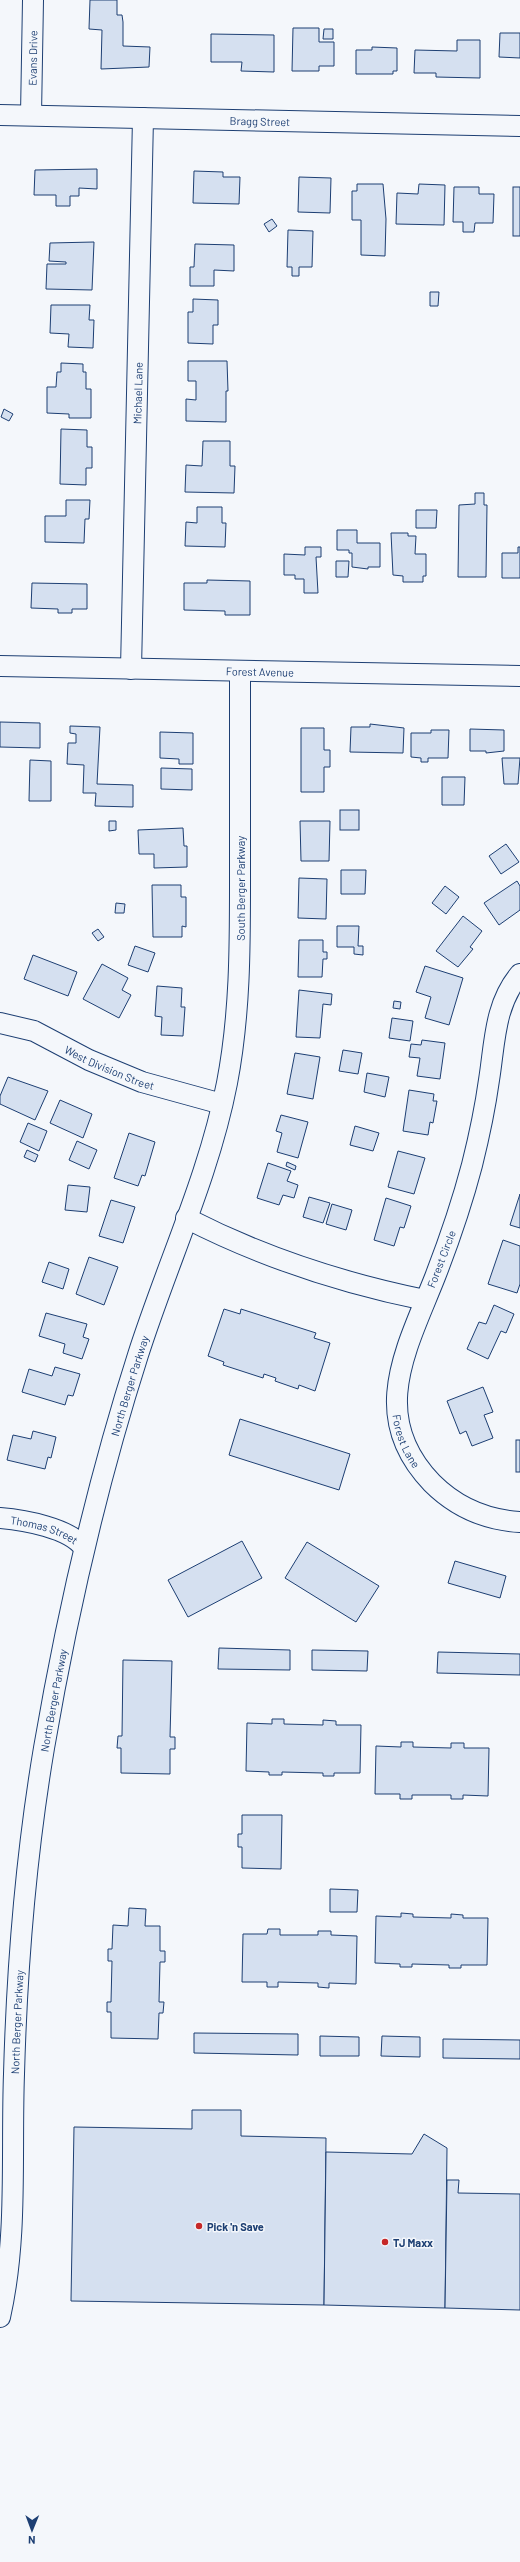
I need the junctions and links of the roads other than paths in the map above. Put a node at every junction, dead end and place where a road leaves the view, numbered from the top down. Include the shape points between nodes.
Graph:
1 (33, 0) edge
2 (0, 115) edge
3 (31, 116) junction
4 (143, 118) junction
5 (520, 126) edge
6 (0, 666) edge
7 (131, 669) junction
8 (240, 671) junction
9 (520, 676) edge
10 (520, 974) edge
11 (0, 1023) edge
12 (222, 1104) junction
13 (186, 1218) junction
14 (425, 1300) junction
15 (0, 1518) edge
16 (520, 1522) edge
17 (84, 1548) junction
18 (0, 2318) edge

1 - 3 street, Evans Drive
2 - 3 street, Bragg Street
3 - 4 street, Bragg Street
4 - 5 street, Bragg Street
4 - 7 street, Michael Lane
6 - 7 street, Forest Avenue
7 - 8 street, Forest Avenue
8 - 9 street, Forest Avenue
8 - 12 street, South Berger Parkway via 239,982 232,1056
10 - 14 street, Forest Circle via 505,998 497,1022 485,1107 471,1170 452,1233
11 - 12 street, West Division Street via 34,1031 89,1060 136,1080
12 - 13 street, North Berger Parkway via 206,1163
13 - 14 street, Forest Circle via 238,1243 292,1264 361,1286
13 - 17 street, North Berger Parkway via 133,1371
14 - 16 street, Forest Lane via 398,1374 398,1410 405,1441 428,1479 455,1502 487,1517
15 - 17 street, Thomas Street via 35,1523 55,1530 79,1541
17 - 18 street, North Berger Parkway via 42,1765 24,1901 15,2042 11,2256

